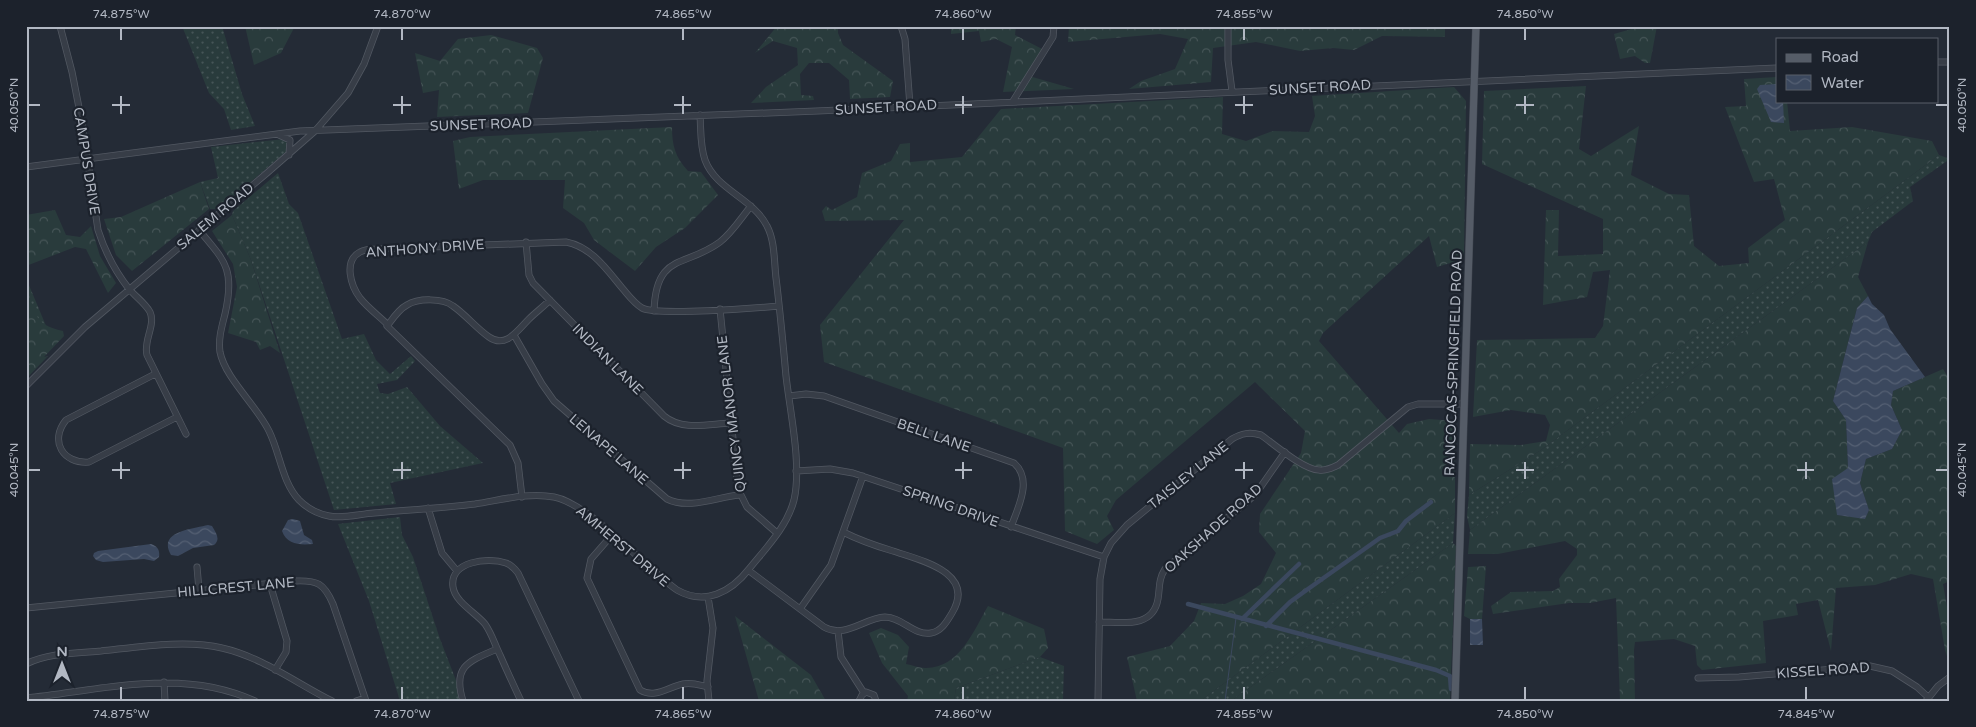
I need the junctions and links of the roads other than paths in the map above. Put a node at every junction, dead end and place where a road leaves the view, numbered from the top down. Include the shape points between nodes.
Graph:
1 (60, 26) edge
2 (378, 26) edge
3 (901, 26) edge
4 (1054, 26) edge
5 (1228, 26) edge
6 (1476, 26) edge
7 (1776, 68) edge
8 (1475, 80) junction
9 (1232, 91) junction
10 (1013, 101) junction
11 (910, 106) junction
12 (700, 115) junction
13 (315, 131) junction
14 (276, 134) junction
15 (289, 154) junction
16 (87, 159) junction
17 (26, 166) edge
18 (751, 206) junction
19 (199, 230) junction
20 (526, 242) junction
21 (129, 288) junction
22 (550, 300) junction
23 (780, 306) junction
24 (720, 309) junction
25 (654, 311) junction
26 (388, 325) junction
27 (514, 335) junction
28 (155, 374) junction
29 (26, 386) edge
30 (788, 396) junction
31 (1463, 404) junction
32 (177, 417) junction
33 (730, 424) junction
34 (186, 434) dead end
35 (1285, 452) junction
36 (796, 471) junction
37 (863, 476) junction
38 (739, 494) junction
39 (522, 497) junction
40 (428, 508) junction
41 (1011, 527) junction
42 (843, 532) junction
43 (777, 533) junction
44 (612, 535) junction
45 (1104, 557) junction
46 (197, 567) dead end
47 (748, 570) junction
48 (457, 571) junction
49 (270, 584) junction
50 (200, 590) junction
51 (708, 596) junction
52 (26, 608) edge
53 (800, 608) junction
54 (1100, 622) junction
55 (838, 631) junction
56 (497, 649) junction
57 (26, 664) edge
58 (276, 670) junction
59 (1950, 677) edge
60 (1698, 678) dead end
61 (164, 682) junction
62 (708, 687) junction
63 (864, 693) junction
64 (26, 698) edge
65 (1927, 699) edge
66 (366, 700) edge
67 (164, 701) edge
68 (255, 701) edge
69 (332, 701) edge
70 (356, 701) edge
71 (464, 701) edge
72 (522, 701) edge
73 (580, 701) edge
74 (710, 701) edge
75 (859, 701) edge
76 (876, 701) edge
77 (1098, 701) edge
78 (1455, 701) edge

1 - 16 street, CAMPUS DRIVE via 72,72
2 - 13 street, SALEM ROAD via 364,64 348,93
3 - 11 street via 905,39
4 - 10 street via 1053,38
5 - 9 street
6 - 8 main road, RANCOCAS-SPRINGFIELD ROAD
7 - 8 street, SUNSET ROAD
8 - 9 street, SUNSET ROAD
8 - 31 main road, RANCOCAS-SPRINGFIELD ROAD
9 - 10 street, SUNSET ROAD
10 - 11 street, SUNSET ROAD
11 - 12 street, SUNSET ROAD
12 - 13 street, SUNSET ROAD
12 - 18 street, AMHERST DRIVE via 704,159 709,168
13 - 14 street, SUNSET ROAD
13 - 15 street, SALEM ROAD
14 - 15 street via 290,140
14 - 16 street, SUNSET ROAD
15 - 19 street, SALEM ROAD
16 - 17 street, SUNSET ROAD
16 - 21 street, CAMPUS DRIVE via 102,243
18 - 23 street, AMHERST DRIVE via 763,219 770,236
18 - 25 street via 718,243 665,270 658,282
19 - 21 street, SALEM ROAD
19 - 40 street, AMHERST DRIVE via 228,270 228,297 219,342 222,360 263,419 294,494 305,506 329,516
20 - 22 street, INDIAN LANE via 530,279
20 - 25 street, ANTHONY DRIVE via 562,241 582,247 600,261 638,305
20 - 26 street, ANTHONY DRIVE via 360,252 350,266 356,292
21 - 28 street, CAMPUS DRIVE via 150,312 145,350
21 - 29 street, SALEM ROAD
22 - 27 street
22 - 33 street, INDIAN LANE via 671,421 684,426
23 - 24 street
23 - 30 street, AMHERST DRIVE
24 - 25 street
24 - 33 street, QUINCY MANOR LANE
26 - 27 street via 410,304 438,301 452,305 492,340 502,341
26 - 39 street, ANTHONY DRIVE via 512,448 518,463
27 - 38 street, LENAPE LANE via 554,401 667,499 686,503
28 - 32 street, CAMPUS DRIVE
28 - 32 street via 66,420 59,432 63,453 73,461 89,462
30 - 36 street, AMHERST DRIVE
30 - 41 street, BELL LANE via 824,396 1014,463 1021,471 1024,484
31 - 35 street, TAISLEY LANE via 1423,403 1408,407 1328,470 1308,467
31 - 78 main road, RANCOCAS-SPRINGFIELD ROAD
32 - 34 street, CAMPUS DRIVE
33 - 38 street, QUINCY MANOR LANE
35 - 45 street, TAISLEY LANE via 1255,433 1232,439 1127,525
35 - 54 street, OAKSHADE ROAD via 1255,495 1165,569 1158,583 1156,606 1150,616 1135,623
36 - 37 street, SPRING DRIVE via 839,470
36 - 43 street, AMHERST DRIVE via 793,504
37 - 41 street, SPRING DRIVE
37 - 42 street
38 - 43 street, QUINCY MANOR LANE via 749,509
39 - 40 street, AMHERST DRIVE
39 - 44 street, AMHERST DRIVE via 544,496 562,500 577,507
40 - 48 street via 442,553
41 - 45 street, SPRING DRIVE
42 - 53 street via 831,565
42 - 55 street via 942,569 955,584 958,599 946,623 934,632 924,633 896,619 884,617
43 - 47 street, AMHERST DRIVE
44 - 51 street, AMHERST DRIVE via 677,590 693,596
44 - 62 street via 591,559 588,578 640,690 654,694 691,683
45 - 54 street, TAISLEY LANE via 1100,579
46 - 50 street
47 - 51 street, AMHERST DRIVE via 728,590
47 - 53 street
48 - 56 street via 452,584 455,595 485,625
48 - 73 street via 468,564 487,562 505,563 514,568
49 - 50 street, HILLCREST LANE
49 - 58 street via 287,641 286,652
49 - 66 street, HILLCREST LANE via 307,580 326,589
50 - 52 street, HILLCREST LANE
51 - 62 street via 712,632
53 - 55 street via 824,627
54 - 77 street, TAISLEY LANE
55 - 63 street via 841,657
56 - 71 street via 478,657 462,670 458,681
56 - 72 street
57 - 58 street via 61,655 191,644 235,651
58 - 69 street
59 - 65 street
60 - 65 street, KISSEL ROAD via 1876,666 1901,676
61 - 64 street
61 - 67 street
61 - 68 street via 209,686
62 - 74 street
63 - 75 street
63 - 76 street via 872,693
66 - 70 street

